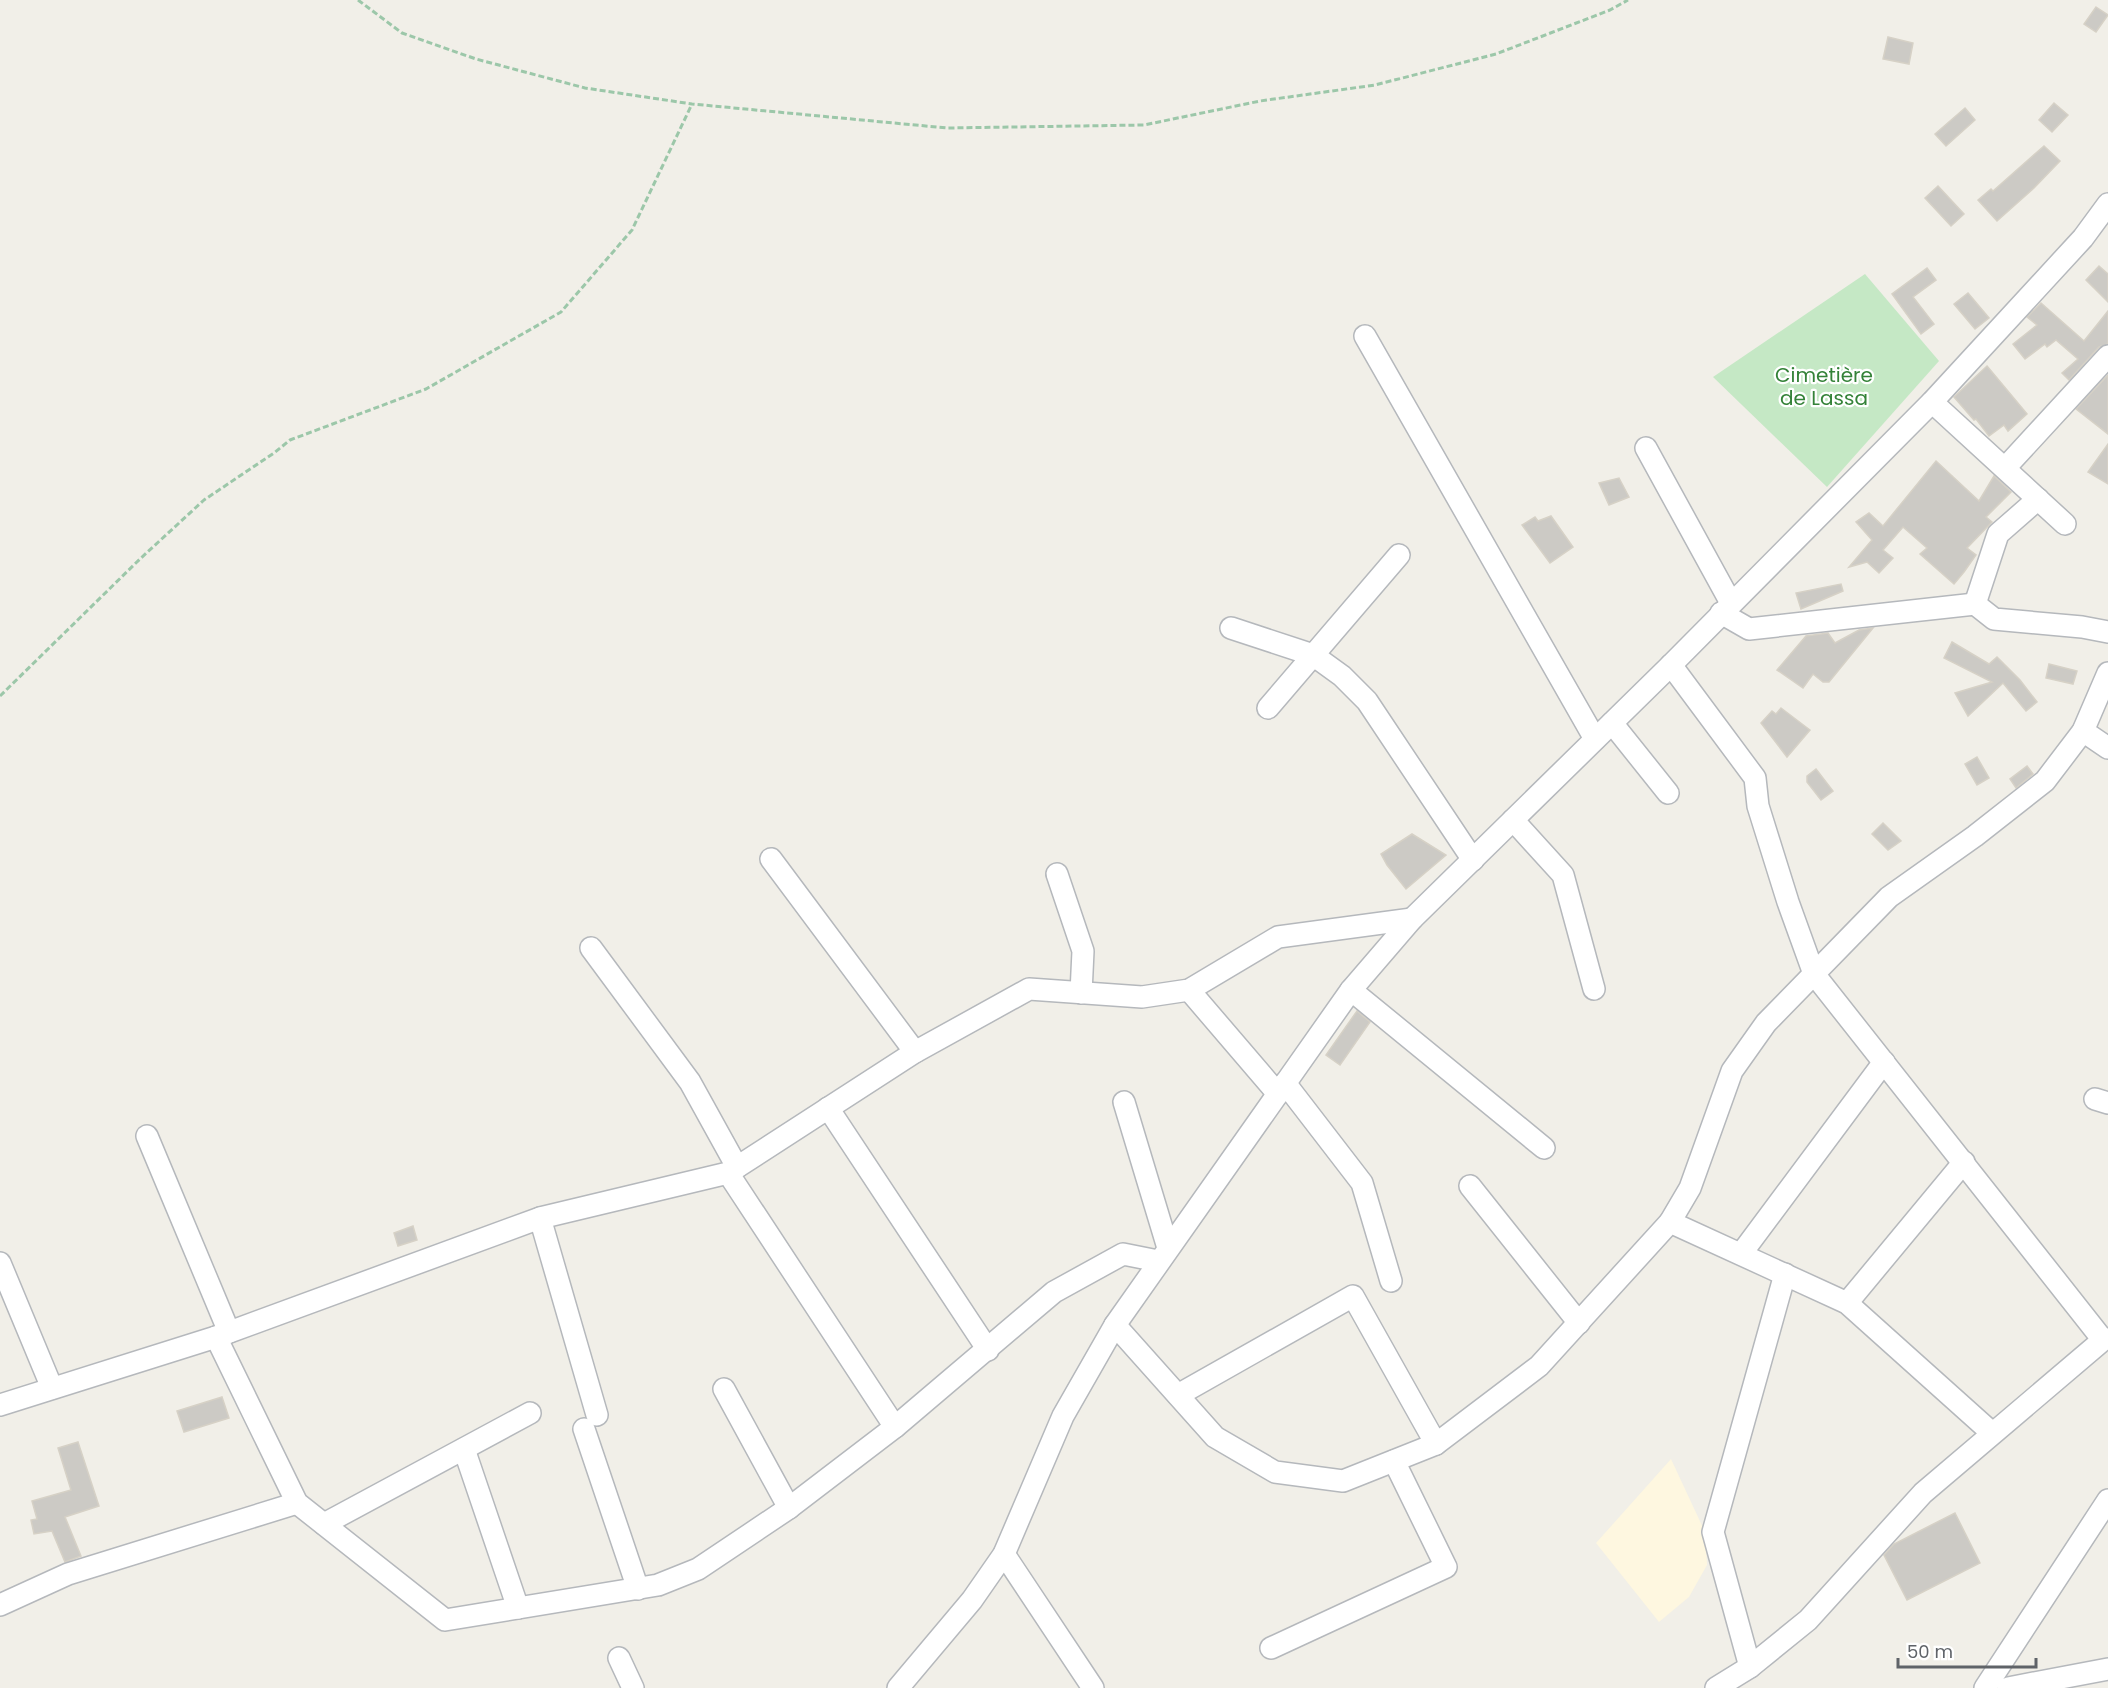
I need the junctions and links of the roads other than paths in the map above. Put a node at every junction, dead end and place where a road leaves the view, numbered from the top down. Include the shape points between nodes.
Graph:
1 (2108, 204) edge
2 (1365, 336) dead end
3 (2108, 356) edge
4 (1932, 402) junction
5 (1646, 448) dead end
6 (2005, 468) junction
7 (2038, 499) junction
8 (2065, 524) dead end
9 (1399, 555) dead end
10 (1975, 604) junction
11 (1726, 608) junction
12 (1231, 628) dead end
13 (2108, 632) edge
14 (1313, 655) junction
15 (1671, 665) junction
16 (2108, 673) edge
17 (1268, 708) dead end
18 (1612, 723) junction
19 (2083, 731) junction
20 (1595, 740) junction
21 (2108, 748) edge
22 (1668, 793) dead end
23 (1513, 820) junction
24 (771, 858) dead end
25 (1473, 860) junction
26 (1057, 874) dead end
27 (1412, 919) junction
28 (591, 948) dead end
29 (1814, 974) junction
30 (1594, 989) dead end
31 (1189, 990) junction
32 (1352, 990) junction
33 (1081, 993) junction
34 (915, 1052) junction
35 (1884, 1062) junction
36 (1282, 1089) junction
37 (1124, 1102) dead end
38 (828, 1108) junction
39 (147, 1136) dead end
40 (1544, 1148) dead end
41 (1964, 1162) junction
42 (732, 1170) junction
43 (1470, 1186) dead end
44 (540, 1218) junction
45 (1670, 1221) junction
46 (1741, 1254) junction
47 (1163, 1255) junction
48 (0, 1263) edge
49 (1785, 1274) junction
50 (1391, 1281) dead end
51 (1847, 1303) junction
52 (1579, 1323) junction
53 (1115, 1325) junction
54 (222, 1334) junction
55 (2106, 1340) edge
56 (988, 1350) junction
57 (52, 1388) junction
58 (724, 1389) dead end
59 (1178, 1395) junction
60 (0, 1405) edge
61 (530, 1413) dead end
62 (895, 1427) junction
63 (1992, 1433) junction
64 (1436, 1444) junction
65 (464, 1449) junction
66 (1394, 1461) junction
67 (2108, 1500) edge
68 (297, 1503) junction
69 (789, 1508) junction
70 (324, 1524) junction
71 (1004, 1554) junction
72 (638, 1589) junction
73 (0, 1605) edge
74 (518, 1608) junction
75 (1271, 1648) dead end
76 (619, 1658) dead end
77 (1750, 1667) junction
78 (2108, 1669) edge
79 (633, 1688) edge
80 (898, 1688) edge
81 (1092, 1688) edge
82 (1716, 1688) edge
83 (1985, 1688) edge
84 (2008, 1688) edge

1 - 4 street via 2084,238
2 - 20 street
3 - 6 street
4 - 6 street
4 - 11 street
5 - 11 street
6 - 7 street
7 - 8 street
7 - 10 street via 1998,534
9 - 14 street
10 - 11 street via 1749,629
10 - 13 street via 1994,619
11 - 15 street
12 - 14 street
14 - 17 street
14 - 25 street via 1367,701
15 - 18 street
15 - 29 street via 1755,778 1758,806
16 - 19 street
18 - 20 street
18 - 22 street
19 - 21 street
19 - 29 street via 2045,781 1889,897
20 - 23 street
23 - 25 street
23 - 30 street via 1563,874
24 - 34 street
25 - 27 street
26 - 33 street via 1083,951
27 - 31 street via 1278,937
27 - 32 street
28 - 42 street via 690,1082
29 - 35 street
29 - 45 street via 1766,1023 1732,1071 1690,1188
31 - 33 street via 1142,997
31 - 36 street
32 - 36 street
32 - 40 street
33 - 34 street via 1029,989
34 - 38 street
35 - 41 street
35 - 46 street
36 - 47 street
36 - 50 street via 1362,1183
37 - 47 street
38 - 42 street
38 - 56 street
39 - 54 street
41 - 51 street
41 - 55 street
42 - 44 street
42 - 62 street
43 - 52 street
44 - 54 street
44 - 72 street via 590,1422
45 - 46 street
45 - 52 street
46 - 49 street
47 - 53 street
47 - 56 street via 1123,1254 1054,1292
48 - 57 street
49 - 51 street
49 - 77 street via 1713,1532
51 - 63 street
52 - 64 street via 1539,1366
53 - 59 street
53 - 71 street via 1063,1416
54 - 57 street
54 - 68 street
55 - 63 street
56 - 62 street
57 - 60 street
58 - 69 street
59 - 64 street via 1353,1296
59 - 66 street via 1215,1437 1275,1472 1343,1481
61 - 65 street
62 - 69 street
63 - 77 street via 1923,1493 1808,1620
64 - 66 street
65 - 70 street
65 - 74 street
66 - 75 street via 1446,1567
67 - 83 street
68 - 70 street
68 - 73 street via 68,1574
69 - 72 street via 698,1569
70 - 74 street via 445,1620
71 - 80 street via 972,1600
71 - 81 street
72 - 74 street
76 - 79 street
77 - 82 street
78 - 84 street

